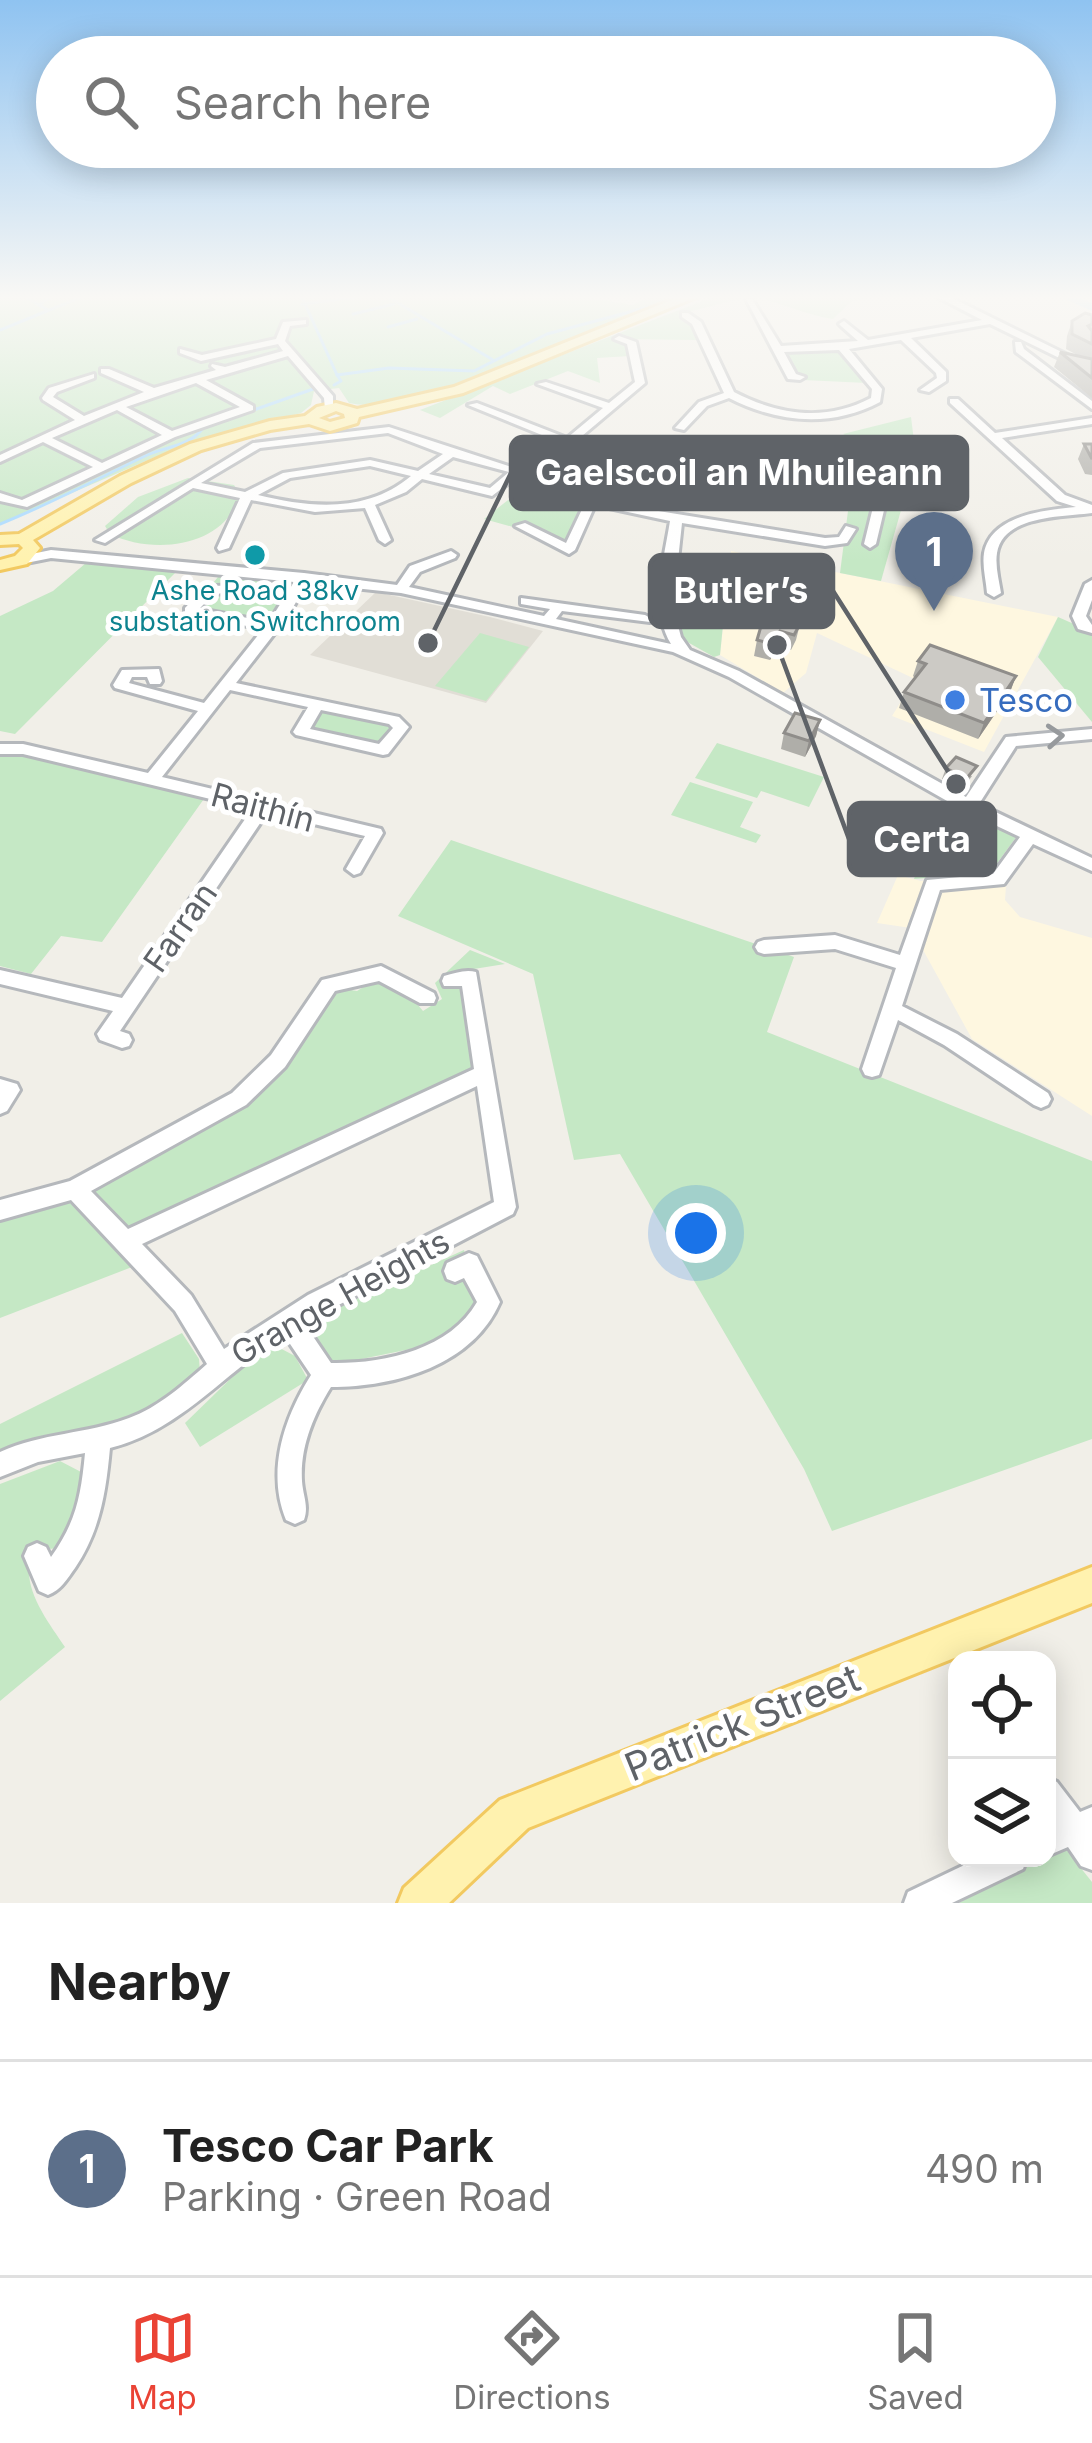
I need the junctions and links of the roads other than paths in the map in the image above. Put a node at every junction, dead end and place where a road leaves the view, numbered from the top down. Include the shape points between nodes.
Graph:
1 (75, 384) edge
2 (134, 384) edge
3 (181, 384) edge
4 (206, 384) edge
5 (313, 384) edge
6 (473, 384) edge
7 (542, 384) dead end
8 (635, 384) edge
9 (725, 384) edge
10 (873, 384) edge
11 (935, 384) edge
12 (1063, 384) edge
13 (925, 390) dead end
14 (153, 392) junction
15 (730, 394) junction
16 (954, 400) dead end
17 (329, 403) junction
18 (473, 405) dead end
19 (117, 406) junction
20 (1092, 406) edge
21 (612, 408) junction
22 (353, 414) junction
23 (82, 420) junction
24 (310, 420) junction
25 (1092, 421) edge
26 (680, 428) dead end
27 (337, 431) junction
28 (171, 435) junction
29 (994, 436) junction
30 (43, 438) junction
31 (878, 441) dead end
32 (568, 442) junction
33 (4, 450) edge
34 (451, 453) junction
35 (350, 465) junction
36 (101, 467) junction
37 (656, 467) junction
38 (420, 475) junction
39 (749, 479) junction
40 (191, 484) junction
41 (541, 489) dead end
42 (247, 496) junction
43 (0, 497) edge
44 (1060, 498) junction
45 (368, 502) junction
46 (592, 502) junction
47 (1092, 510) edge
48 (640, 512) junction
49 (1049, 514) junction
50 (676, 518) junction
51 (521, 526) dead end
52 (0, 540) edge
53 (101, 540) dead end
54 (385, 540) dead end
55 (870, 544) junction
56 (223, 548) dead end
57 (26, 549) junction
58 (451, 555) dead end
59 (866, 564) dead end
60 (0, 565) edge
61 (304, 577) junction
62 (1092, 584) edge
63 (221, 589) dead end
64 (401, 589) junction
65 (994, 593) dead end
66 (526, 601) dead end
67 (559, 606) junction
68 (547, 621) junction
69 (272, 627) junction
70 (1092, 629) edge
71 (657, 634) junction
72 (154, 681) dead end
73 (225, 685) junction
74 (317, 704) junction
75 (206, 708) junction
76 (1092, 734) edge
77 (0, 749) edge
78 (152, 779) junction
79 (263, 806) junction
80 (969, 806) junction
81 (1030, 835) junction
82 (1092, 865) edge
83 (354, 869) dead end
84 (764, 947) dead end
85 (908, 965) junction
86 (0, 976) edge
87 (451, 981) dead end
88 (427, 998) dead end
89 (125, 1006) junction
90 (893, 1010) junction
91 (122, 1040) dead end
92 (872, 1069) dead end
93 (483, 1074) junction
94 (0, 1087) edge
95 (1041, 1099) dead end
96 (0, 1105) edge
97 (75, 1189) junction
98 (0, 1210) edge
99 (128, 1240) junction
100 (455, 1271) dead end
101 (288, 1320) junction
102 (220, 1364) junction
103 (325, 1375) junction
104 (98, 1442) junction
105 (0, 1465) edge
106 (296, 1511) dead end
107 (37, 1556) dead end
108 (1092, 1585) edge
109 (953, 1650) edge
110 (1070, 1831) edge
111 (1092, 1855) edge
112 (993, 1867) edge
113 (419, 1903) edge
114 (919, 1903) edge

1 - 23 street via 47,398
2 - 14 street
3 - 14 street
4 - 28 street via 249,408
5 - 17 street
6 - 22 main road
7 - 21 street
8 - 21 street
9 - 15 street
10 - 15 street via 876,400 862,408 788,416
11 - 13 street
12 - 20 street
14 - 19 street
15 - 26 street via 703,404
16 - 29 street
17 - 22 main road
17 - 24 main road
18 - 32 street
19 - 23 street
19 - 28 street
21 - 32 street
22 - 27 main road
23 - 30 street
24 - 27 main road
24 - 57 main road via 171,456
25 - 29 street
27 - 34 street via 389,430
27 - 35 street
27 - 40 street via 257,445
28 - 36 street
29 - 44 street
30 - 33 street
30 - 36 street
31 - 55 street via 894,443
32 - 37 street
34 - 38 street
34 - 38 street via 518,471 499,494
35 - 38 street
35 - 42 street via 287,475
36 - 43 street via 23,504
37 - 39 street
37 - 48 street
38 - 45 street via 396,500
39 - 39 street via 765,457 809,462 800,485
40 - 42 street
40 - 53 street
41 - 46 street
42 - 45 street via 303,511
42 - 56 street
44 - 47 street
44 - 49 street
45 - 54 street
46 - 48 street
46 - 51 street via 569,550
47 - 49 street
48 - 50 street
49 - 65 street via 1017,523 994,541
50 - 55 street via 825,542 846,534
50 - 71 street
52 - 57 main road
55 - 59 street
57 - 60 main road
57 - 61 street
58 - 64 street via 415,568
61 - 64 street
61 - 69 street, Raithín
62 - 70 street via 1079,616
63 - 69 street via 190,611
64 - 68 street
66 - 67 street
67 - 68 street
67 - 71 street
68 - 71 street
69 - 73 street, Raithín
71 - 80 street
72 - 75 street via 154,672 134,671 120,685
73 - 74 street
73 - 75 street, Raithín
74 - 74 street via 394,720 402,727 383,750 301,732
75 - 78 street, Raithín
80 -> 76 street via 1012,741
77 - 78 street, Raithín
78 - 79 street, Raithín
79 - 83 street, Raithín via 375,833
79 - 89 street, Farran
80 - 81 street
81 - 82 street
81 - 85 street via 998,880 933,884
84 - 85 street via 836,942
85 - 90 street
86 - 89 street
87 - 93 street, Grange Heights via 470,977
88 - 97 street via 381,973 329,985 278,1061 239,1099
89 - 91 street, Farran via 106,1034
90 - 92 street
90 - 95 street via 936,1027 973,1060
93 - 99 street
93 - 101 street, Grange Heights via 505,1207
94 - 96 street via 10,1090
97 - 98 street
97 - 99 street, Grange Heights
99 - 102 street, Grange Heights via 183,1303
100 - 103 street via 469,1264 489,1301 454,1348
101 - 102 street, Grange Heights
101 - 103 street
102 - 104 street via 153,1420
103 - 106 street via 285,1481
104 - 105 street via 58,1441
104 - 107 street via 82,1539 48,1582
108 - 109 main road, Patrick Street
109 - 113 main road, Patrick Street via 514,1814
110 - 111 street
112 - 114 street

